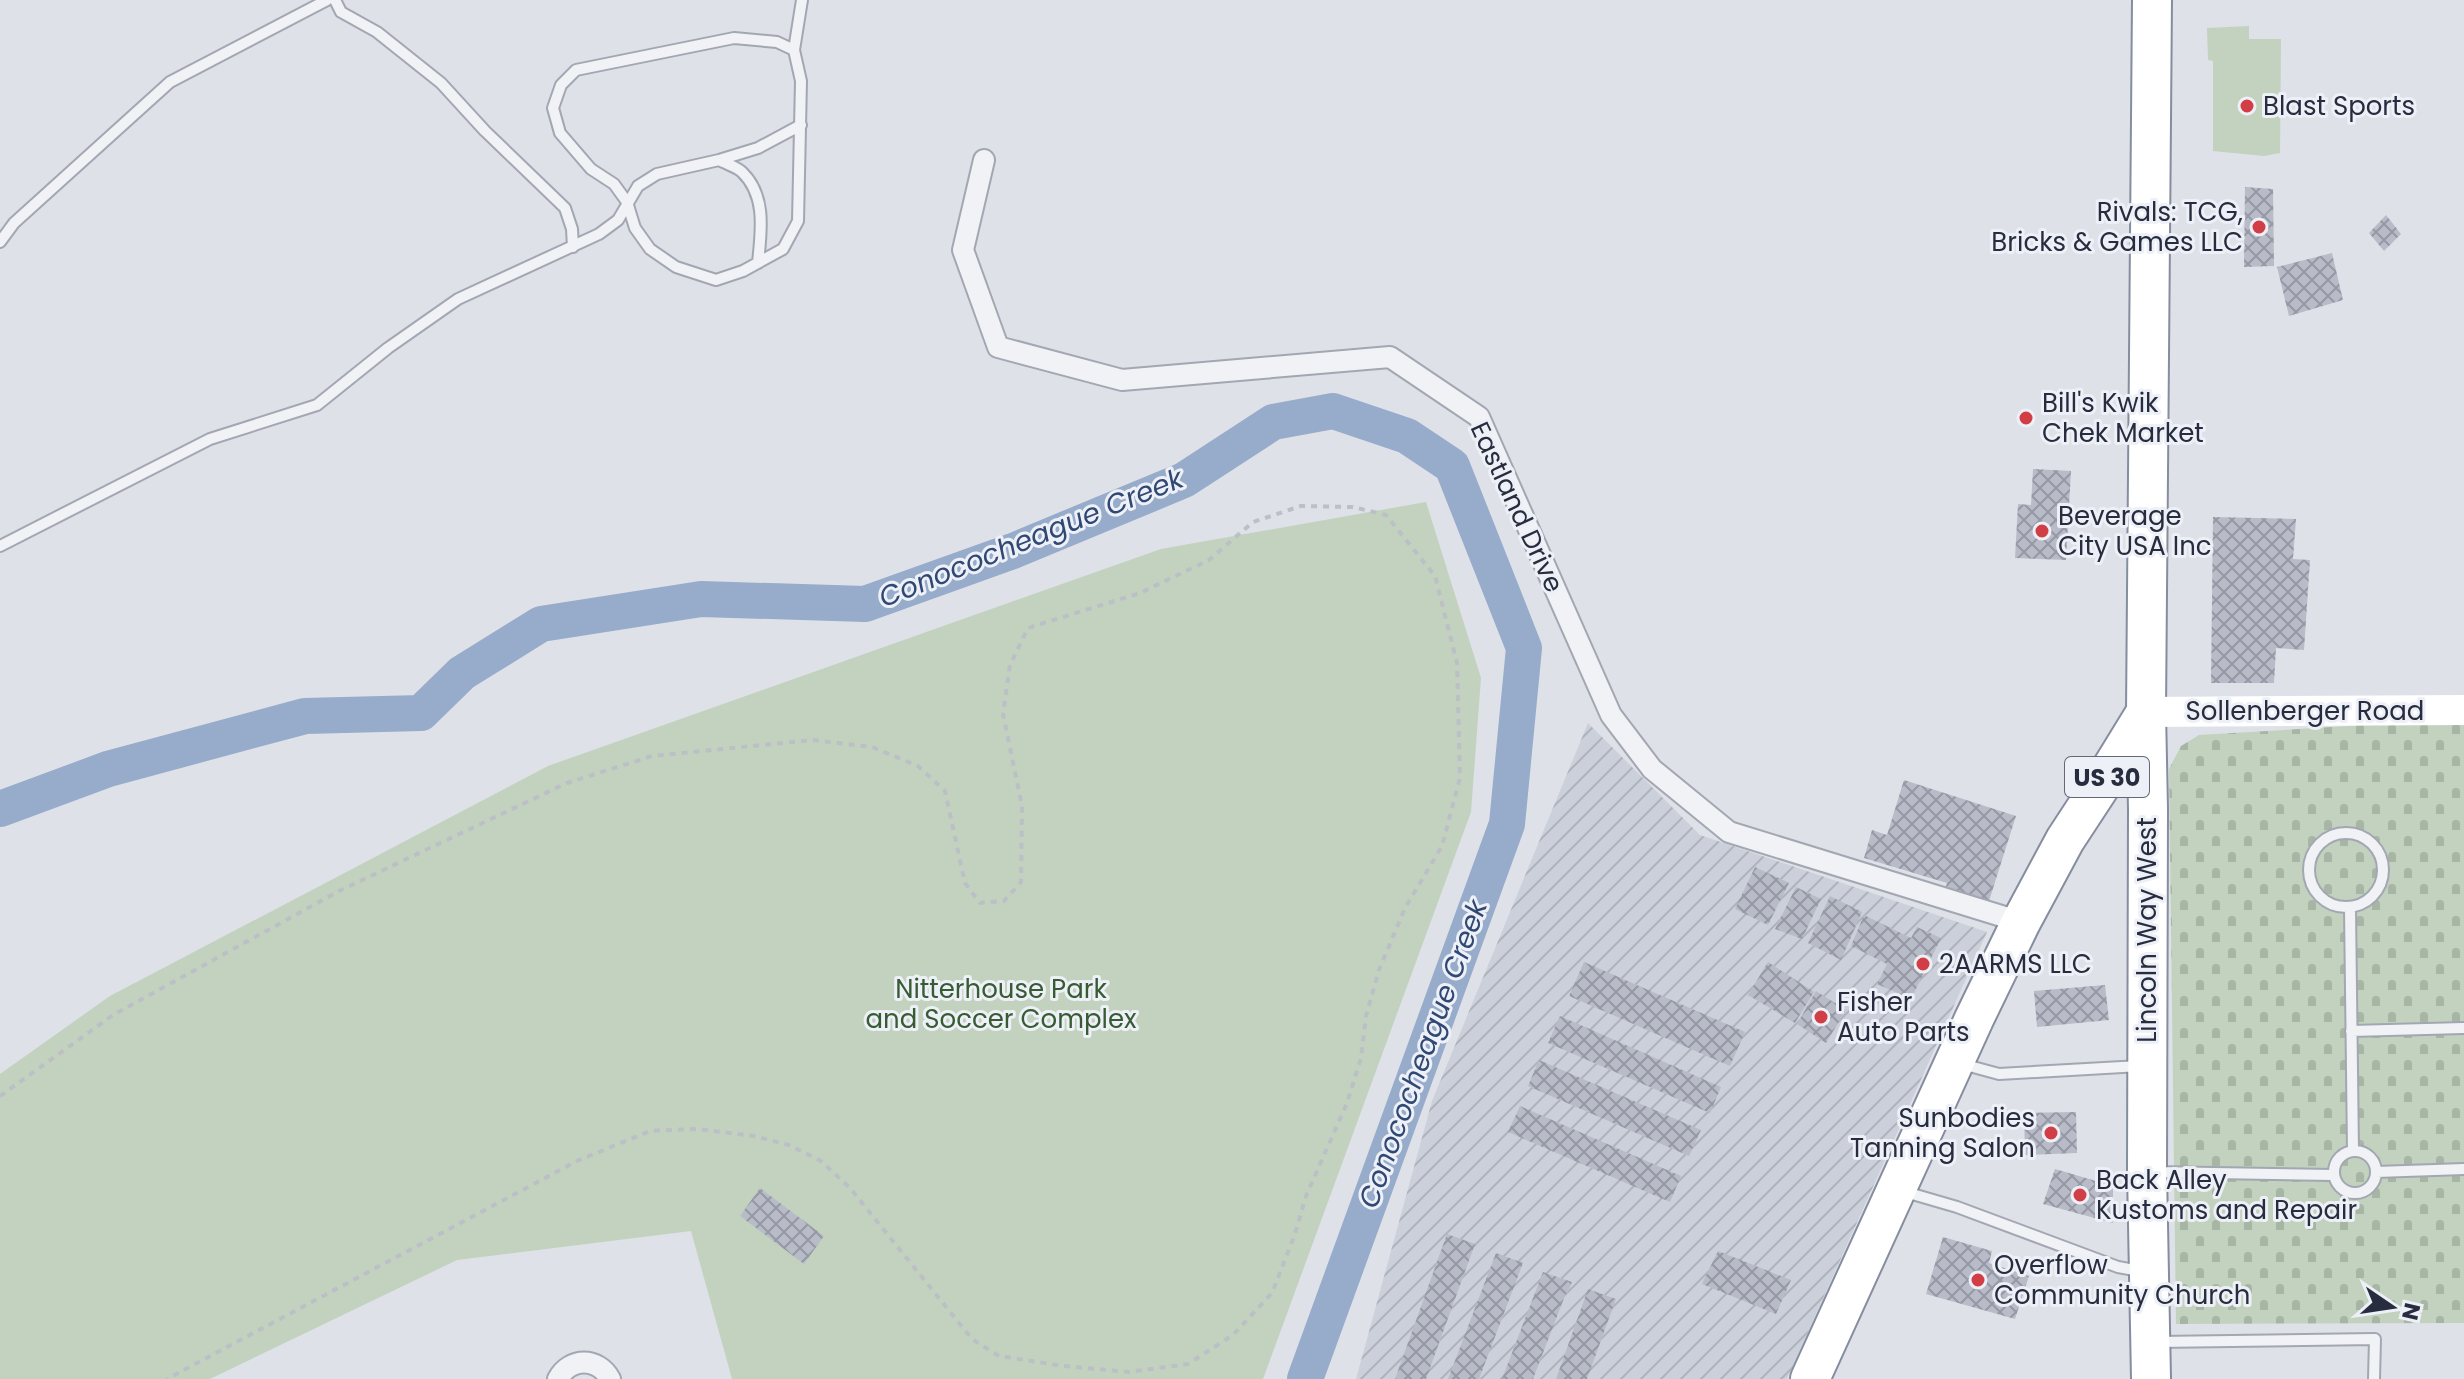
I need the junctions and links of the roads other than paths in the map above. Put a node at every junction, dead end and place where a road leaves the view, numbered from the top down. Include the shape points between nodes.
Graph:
1 (327, 0) edge
2 (335, 0) edge
3 (802, 0) edge
4 (2152, 0) edge
5 (794, 50) junction
6 (801, 125) junction
7 (719, 160) junction
8 (984, 160) dead end
9 (627, 202) junction
10 (0, 242) edge
11 (573, 247) junction
12 (758, 263) junction
13 (0, 546) edge
14 (2464, 710) edge
15 (2146, 712) junction
16 (2148, 809) junction
17 (2065, 840) junction
18 (2350, 908) junction
19 (2021, 922) junction
20 (2464, 1028) edge
21 (2351, 1031) junction
22 (1954, 1062) junction
23 (2146, 1066) junction
24 (2353, 1151) junction
25 (2464, 1169) edge
26 (2147, 1172) junction
27 (2376, 1172) junction
28 (2333, 1175) junction
29 (1896, 1189) junction
30 (2150, 1274) junction
31 (2151, 1342) junction
32 (558, 1379) edge
33 (610, 1379) edge
34 (1810, 1379) edge
35 (2151, 1379) edge
36 (2374, 1379) edge

1 - 10 lane via 170,82 14,223
2 - 11 lane via 341,12 377,32 441,83 565,208
3 - 5 lane
4 - 15 highway, Lincoln Way West / US 30
5 - 6 lane via 801,81
5 - 9 lane via 777,42 734,38 576,70 561,85 553,108 560,133
6 - 7 lane via 758,148
6 - 12 lane via 798,221 783,249
7 - 9 lane via 657,174 638,186
7 - 12 lane via 742,171 755,194 762,219
8 - 19 street, Eastland Drive via 963,250 998,347 1122,380 1390,357 1479,417 1611,715 1652,769 1729,832
9 - 11 lane via 618,220
9 - 12 lane via 635,228 650,249 676,267 716,280
11 - 13 lane via 458,299 317,405 210,439
14 - 15 street, Sollenberger Road
15 - 16 highway, Lincoln Way West / US 30
15 - 17 highway, US 30
16 - 17 highway via 2109,814
16 - 23 highway, Lincoln Way West / US 30
17 - 19 highway, US 30
18 - 18 lane via 2372,898 2383,863 2371,842 2360,835 2336,834 2316,848 2308,871 2326,902
18 - 21 lane
19 - 22 highway, US 30
20 - 21 lane
21 - 24 lane
22 - 23 lane via 1999,1074
22 - 29 highway, US 30
23 - 26 highway, Lincoln Way West / US 30
24 - 27 lane via 2366,1154
24 - 28 lane via 2336,1161
25 - 27 lane
26 - 28 lane
26 - 30 highway, Lincoln Way West / US 30
27 - 28 lane via 2360,1193 2346,1191
29 - 30 lane
29 - 34 highway, US 30
30 - 31 highway, Lincoln Way West / US 30
31 - 35 highway, Lincoln Way West / US 30
31 - 36 lane via 2375,1339
32 - 33 street via 567,1368 584,1362 601,1367

